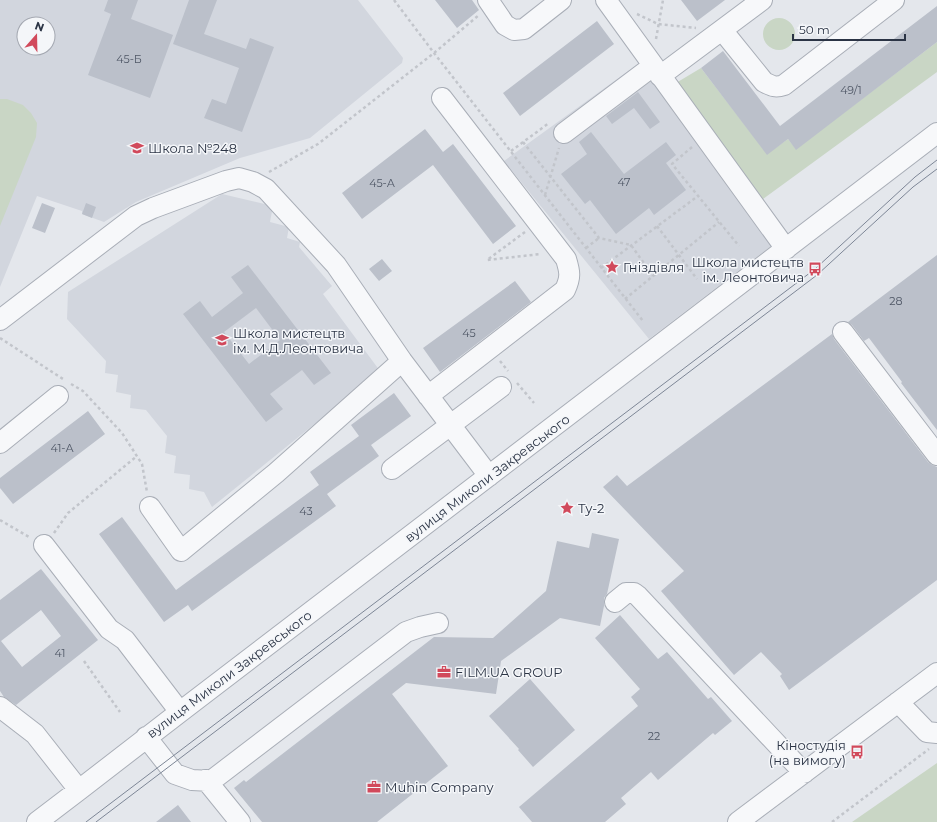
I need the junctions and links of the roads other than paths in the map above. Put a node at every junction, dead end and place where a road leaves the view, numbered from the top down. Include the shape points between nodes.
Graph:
1 (561, 0) edge
2 (606, 0) edge
3 (762, 0) edge
4 (894, 0) edge
5 (490, 2) edge
6 (722, 30) junction
7 (657, 71) junction
8 (442, 98) dead end
9 (564, 132) road end
10 (937, 133) edge
11 (786, 249) junction
12 (0, 320) edge
13 (843, 332) dead end
14 (402, 361) junction
15 (64, 386) road end
16 (501, 387) dead end
17 (428, 396) junction
18 (450, 425) junction
19 (0, 443) edge
20 (937, 456) edge
21 (392, 469) dead end
22 (489, 476) junction
23 (150, 507) road end
24 (44, 545) road end
25 (615, 602) dead end
26 (438, 623) dead end
27 (937, 673) edge
28 (898, 702) junction
29 (0, 707) edge
30 (180, 712) junction
31 (146, 737) junction
32 (934, 740) edge
33 (804, 773) junction
34 (206, 780) junction
35 (79, 790) junction
36 (37, 822) edge
37 (240, 822) edge
38 (738, 822) edge

1 - 5 street via 524,29 518,30 505,25
2 - 7 street
3 - 6 street
4 - 6 street via 784,85 777,87 764,82
6 - 7 street
7 - 9 street
7 - 11 street
8 - 17 street via 566,259 570,281 565,290
10 - 11 street, вулиця Миколи Закревського
11 - 22 street, вулиця Миколи Закревського
12 - 14 street via 136,216 240,178 266,189 336,265
13 - 20 street
14 - 17 street
14 - 23 street via 276,474 181,551
15 - 19 street
16 - 18 street
17 - 18 street
18 - 21 street
18 - 22 street
22 - 30 street, вулиця Миколи Закревського
24 - 30 street via 109,629 125,640
25 - 33 street via 626,593 638,596
26 - 34 street via 406,632 212,780
27 - 28 street
28 - 32 street
28 - 33 street
29 - 35 street via 35,734
30 - 31 street, вулиця Миколи Закревського
31 - 34 street via 175,774 192,780
31 - 35 street, вулиця Миколи Закревського
33 - 38 street
34 - 37 street
35 - 36 street, вулиця Миколи Закревського

